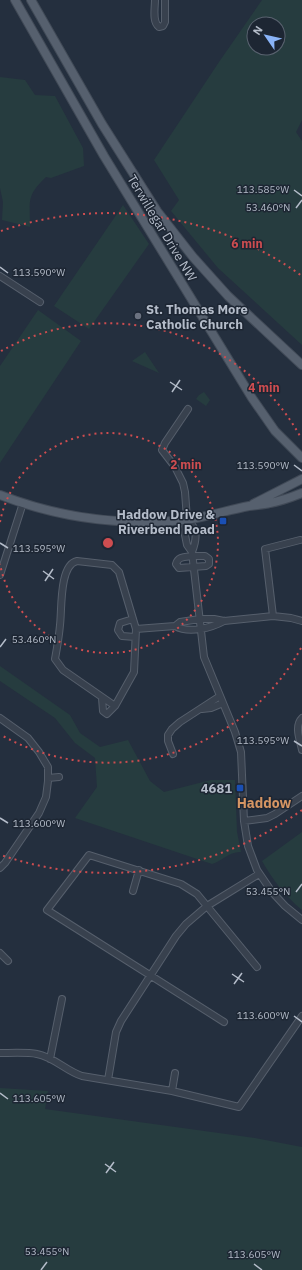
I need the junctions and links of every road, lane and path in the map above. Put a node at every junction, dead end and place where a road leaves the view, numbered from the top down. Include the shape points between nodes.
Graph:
1 (15, 0) edge
2 (31, 0) edge
3 (155, 0) edge
4 (165, 0) edge
5 (0, 276) edge
6 (40, 302) dead end
7 (302, 365) edge
8 (188, 410) dead end
9 (302, 458) edge
10 (302, 479) edge
11 (302, 493) edge
12 (0, 495) edge
13 (23, 503) junction
14 (248, 506) junction
15 (187, 520) junction
16 (300, 540) dead end
17 (192, 554) junction
18 (193, 568) junction
19 (0, 575) edge
20 (273, 616) junction
21 (132, 619) junction
22 (200, 619) junction
23 (224, 621) junction
24 (302, 621) edge
25 (175, 626) junction
26 (136, 629) junction
27 (201, 629) junction
28 (135, 637) junction
29 (220, 696) junction
30 (102, 698) junction
31 (223, 703) junction
32 (115, 706) junction
33 (200, 710) junction
34 (0, 718) edge
35 (302, 718) edge
36 (302, 750) edge
37 (173, 754) dead end
38 (48, 778) junction
39 (59, 778) dead end
40 (302, 796) edge
41 (244, 821) junction
42 (0, 868) edge
43 (139, 870) junction
44 (259, 874) junction
45 (133, 891) dead end
46 (207, 906) junction
47 (302, 920) edge
48 (0, 953) edge
49 (8, 961) dead end
50 (257, 967) dead end
51 (150, 976) junction
52 (62, 999) dead end
53 (302, 1016) edge
54 (224, 1022) dead end
55 (0, 1054) edge
56 (50, 1059) junction
57 (175, 1073) dead end
58 (108, 1080) junction
59 (172, 1091) junction

1 - 9 main road, Terwillegar Drive NW via 104,156 252,398 275,431
2 - 7 main road, Terwillegar Drive NW via 102,124 158,212 192,257 228,296
3 - 4 street via 155,22 159,27 165,22
5 - 6 street
8 - 15 street via 162,450 175,466 183,483
10 - 14 main road
11 - 14 main road via 270,504
12 - 13 main road
13 - 15 main road via 84,518 135,522
13 - 19 street
14 - 15 main road
15 - 17 street via 184,530
15 - 17 street via 195,530
16 - 20 street via 265,549
17 - 18 street
17 - 18 street via 181,557 176,564 179,568
17 - 18 street via 209,559 206,566
18 - 22 street
20 - 23 street
20 - 24 street
21 - 26 street
21 - 28 street via 120,623 118,630 122,636
21 - 30 street via 119,572 112,565 73,562 63,585 55,659 63,670
22 - 23 street
22 - 25 street via 180,622
22 - 27 street
23 - 27 street via 214,627
25 - 26 street
25 - 27 street via 181,630
26 - 28 street
27 - 29 street via 204,657
28 - 32 street via 134,672
29 - 31 street
29 - 33 street
30 - 32 street
30 - 32 street via 103,711 107,714
31 - 33 street
31 - 41 street via 241,752
33 - 37 street via 180,722 168,735
34 - 38 street via 28,738 48,767
35 - 36 street via 298,728
38 - 39 street
38 - 42 street via 46,797 39,813
40 - 41 street via 271,816
41 - 44 street via 248,846
43 - 45 street
43 - 46 street via 181,884 197,894
43 - 51 street via 89,855 47,910
44 - 46 street
44 - 47 street via 279,901
46 - 50 street
46 - 51 street via 176,936
48 - 49 street
51 - 54 street
51 - 58 street via 116,1032
52 - 56 street
53 - 59 street via 239,1107
55 - 56 street via 37,1054
56 - 58 street via 76,1074
57 - 59 street
58 - 59 street

